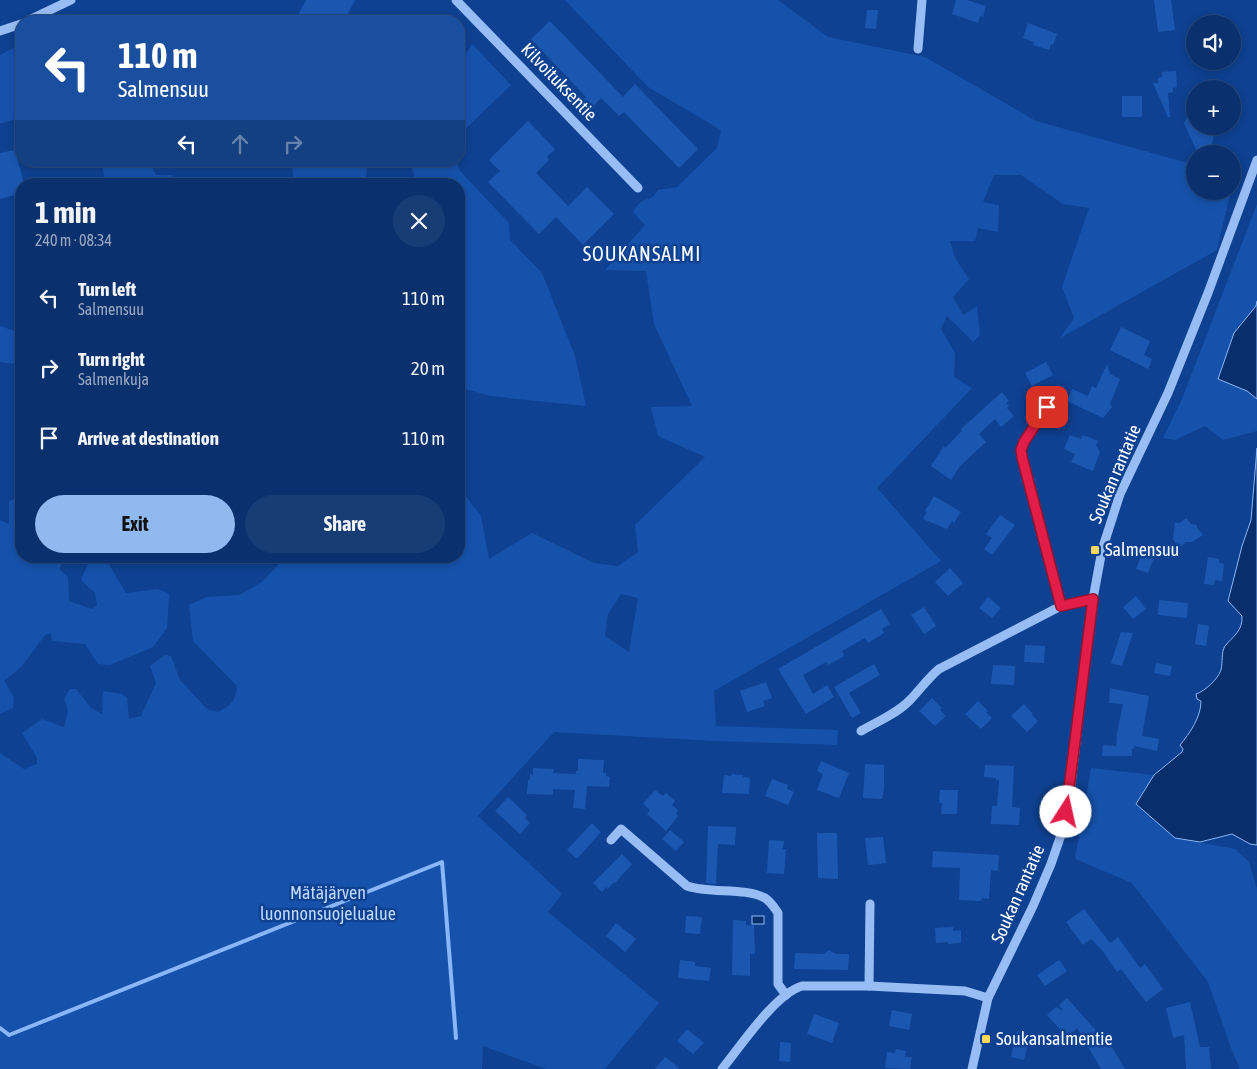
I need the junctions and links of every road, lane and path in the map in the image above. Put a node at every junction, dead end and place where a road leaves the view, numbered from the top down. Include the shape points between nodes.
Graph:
1 (71, 0) edge
2 (456, 0) edge
3 (922, 0) edge
4 (40, 15) edge
5 (15, 26) edge
6 (0, 31) edge
7 (918, 49) dead end
8 (1257, 160) edge
9 (638, 188) dead end
10 (1047, 407) dead end
11 (1093, 599) junction
12 (1061, 606) junction
13 (861, 731) dead end
14 (611, 840) dead end
15 (870, 904) dead end
16 (869, 986) junction
17 (786, 995) junction
18 (988, 998) junction
19 (722, 1069) edge
20 (972, 1069) edge

1 - 4 street
2 - 9 street, Kilvoituksentie
3 - 7 street
5 - 6 street
8 - 11 street, Soukan rantatie via 1168,392 1120,494 1102,550
10 - 12 street via 1021,450
11 - 12 street
11 - 18 street, Soukan rantatie via 1069,801 1062,832 1033,906
12 - 13 street via 939,668 909,701
14 - 17 street via 621,829 686,886 754,894 772,904 778,913 778,984
15 - 16 street
16 - 17 street via 802,986
16 - 18 street via 965,991
17 - 19 street
18 - 20 street, Soukan rantatie

